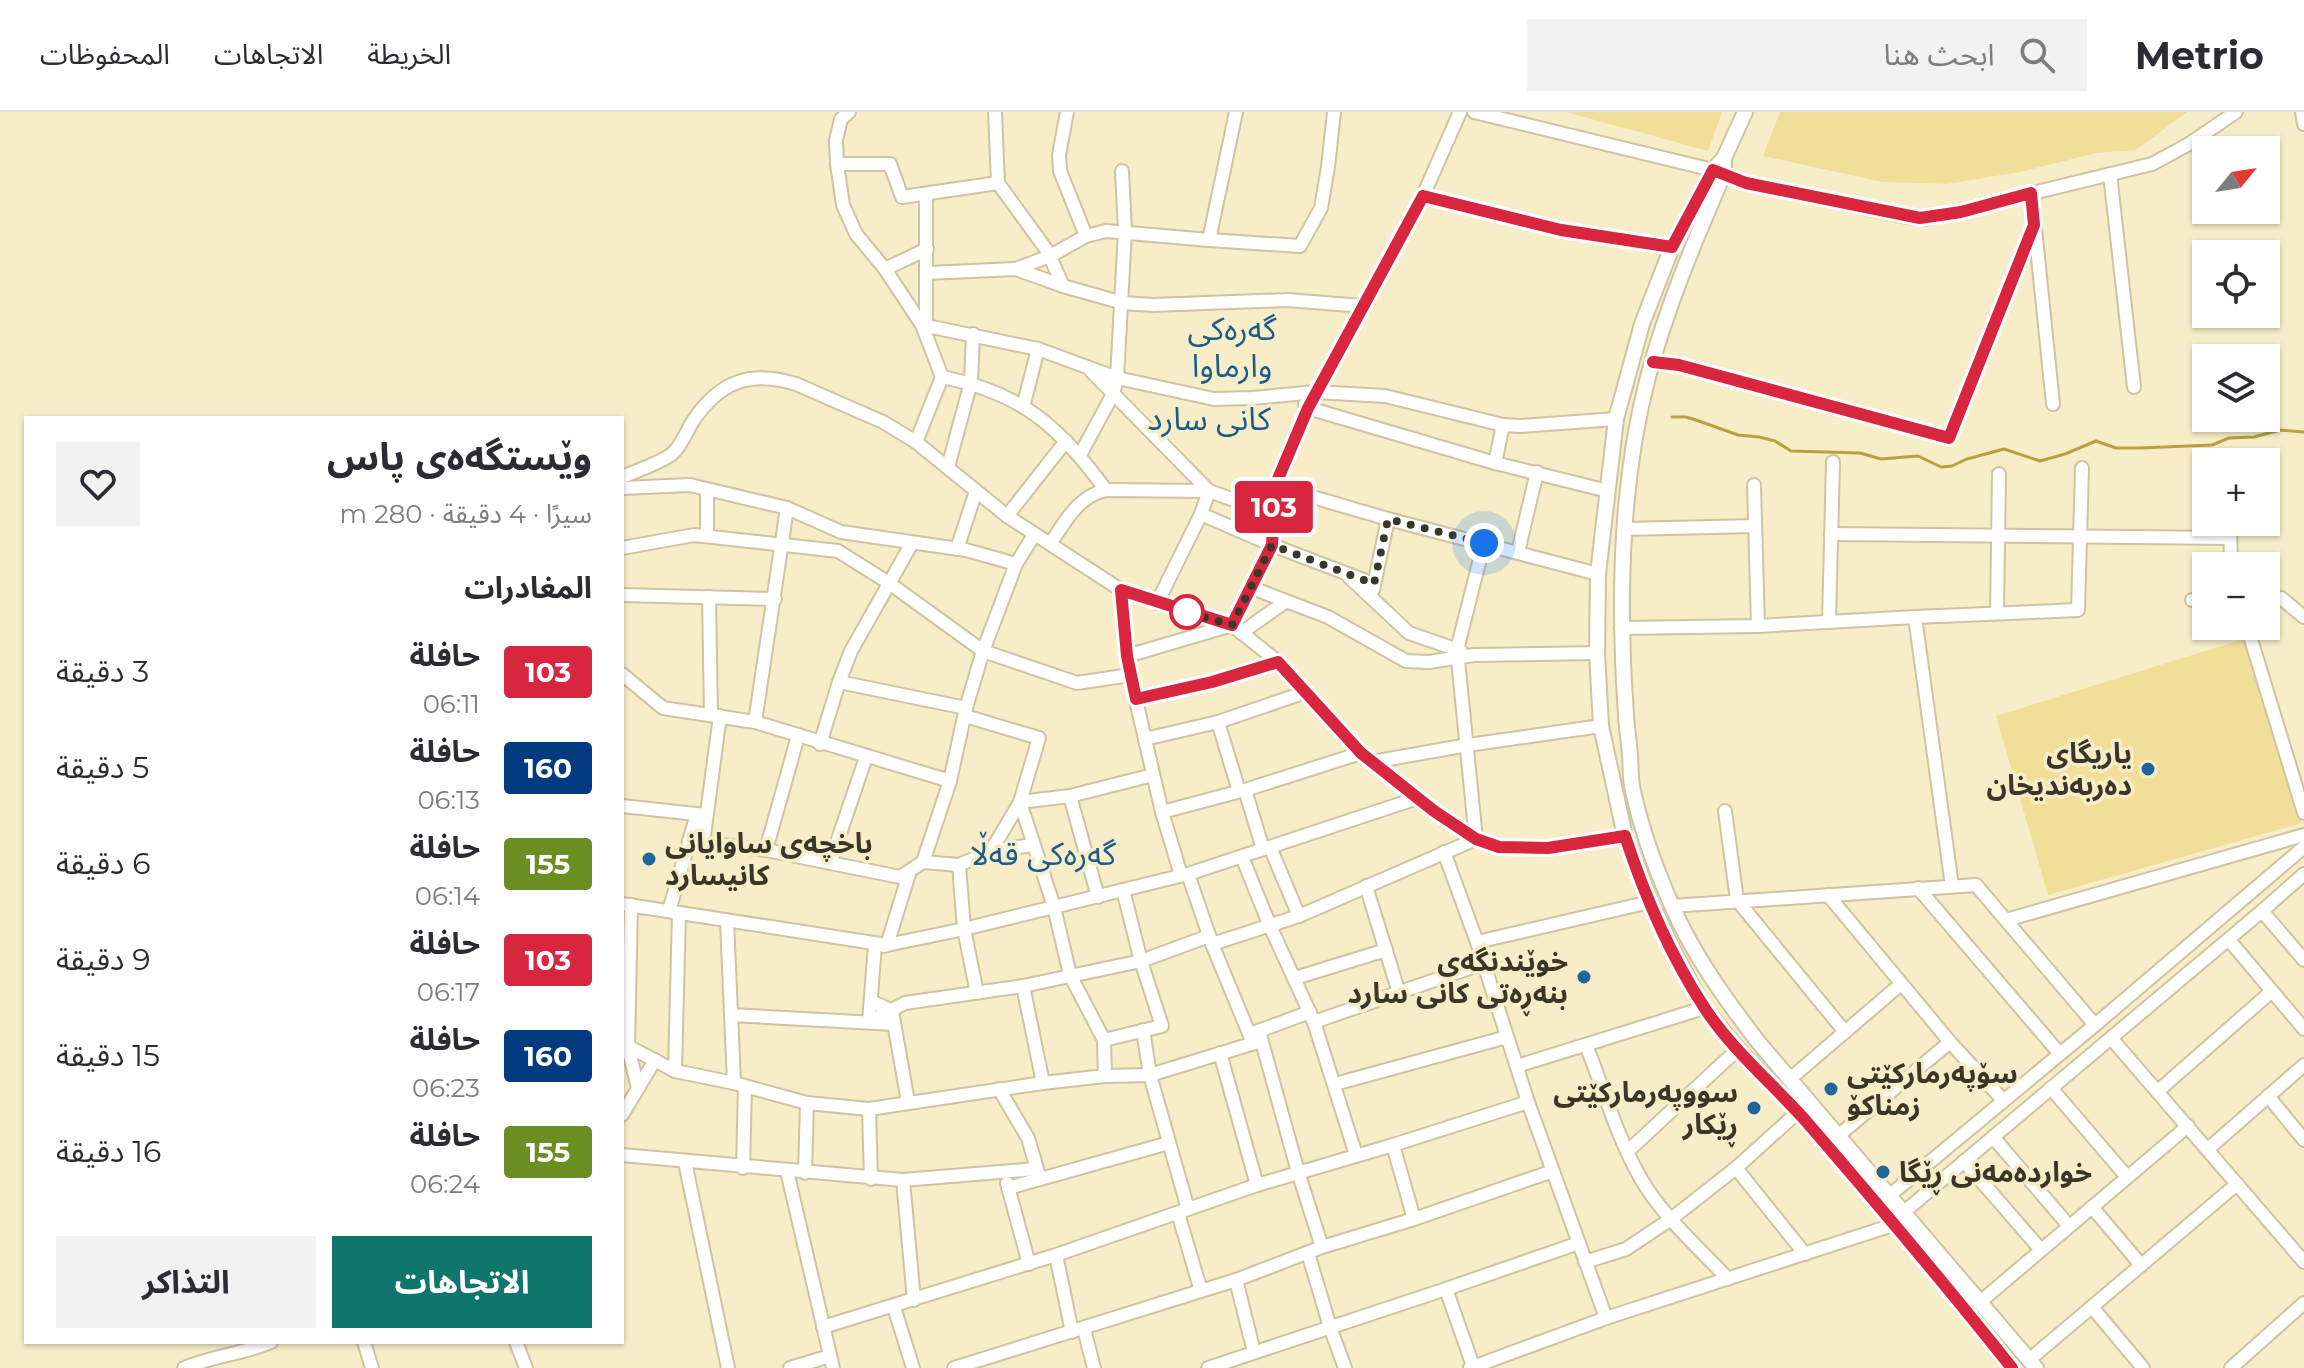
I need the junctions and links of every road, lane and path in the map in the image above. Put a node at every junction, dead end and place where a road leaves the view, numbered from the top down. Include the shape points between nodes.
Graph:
1 (849, 112) edge
2 (995, 112) edge
3 (1067, 112) edge
4 (1236, 112) edge
5 (1334, 112) edge
6 (1460, 112) edge
7 (1474, 112) edge
8 (1745, 112) edge
9 (2236, 112) edge
10 (2302, 112) edge
11 (2304, 124) edge
12 (837, 164) junction
13 (1720, 167) junction
14 (1122, 171) dead end
15 (2110, 174) junction
16 (998, 183) junction
17 (2031, 193) junction
18 (926, 194) junction
19 (1423, 196) junction
20 (2034, 225) junction
21 (1125, 231) junction
22 (1086, 236) junction
23 (1209, 240) junction
24 (1672, 247) junction
25 (927, 249) junction
26 (1050, 256) junction
27 (885, 269) junction
28 (1016, 269) junction
29 (927, 273) junction
30 (1063, 286) junction
31 (1123, 303) junction
32 (1363, 306) junction
33 (925, 328) junction
34 (973, 334) junction
35 (1038, 349) junction
36 (1653, 362) junction
37 (1086, 366) junction
38 (942, 377) junction
39 (1117, 378) junction
40 (971, 382) junction
41 (2134, 387) dead end
42 (1316, 392) junction
43 (1113, 394) junction
44 (1298, 394) junction
45 (2053, 404) dead end
46 (1023, 407) junction
47 (1308, 408) junction
48 (1616, 419) junction
49 (1503, 425) junction
50 (1066, 441) junction
51 (916, 442) junction
52 (1080, 455) junction
53 (1833, 462) dead end
54 (1495, 463) junction
55 (948, 467) junction
56 (2082, 468) dead end
57 (1537, 472) junction
58 (1999, 474) dead end
59 (624, 476) edge
60 (1754, 485) dead end
61 (1275, 486) junction
62 (624, 488) edge
63 (707, 490) junction
64 (1106, 490) junction
65 (976, 491) junction
66 (1209, 491) junction
67 (1608, 491) junction
68 (787, 508) junction
69 (1606, 508) junction
70 (1201, 514) junction
71 (1273, 514) junction
72 (1007, 516) junction
73 (1388, 519) junction
74 (1755, 526) junction
75 (1625, 528) junction
76 (841, 532) junction
77 (1831, 534) junction
78 (1034, 535) junction
79 (1997, 535) junction
80 (707, 536) junction
81 (2080, 537) junction
82 (1602, 538) junction
83 (2230, 538) joint
84 (912, 543) junction
85 (1484, 543) junction
86 (1050, 544) junction
87 (783, 545) junction
88 (1272, 545) junction
89 (624, 548) edge
90 (957, 549) junction
91 (838, 551) junction
92 (1518, 552) junction
93 (2230, 552) edge
94 (1016, 564) junction
95 (1344, 572) junction
96 (1598, 574) junction
97 (889, 583) junction
98 (1374, 584) junction
99 (1252, 588) junction
100 (1121, 590) junction
101 (624, 595) edge
102 (709, 597) junction
103 (1371, 597) junction
104 (2280, 598) edge
105 (775, 599) junction
106 (1285, 602) junction
107 (1157, 603) junction
108 (1997, 613) junction
109 (1915, 617) junction
110 (2304, 617) edge
111 (1829, 622) junction
112 (1758, 626) junction
113 (1621, 628) junction
114 (1237, 629) junction
115 (2251, 640) edge
116 (983, 651) junction
117 (1597, 653) junction
118 (1458, 654) junction
119 (1127, 656) junction
120 (1278, 662) junction
121 (1130, 675) junction
122 (624, 676) edge
123 (839, 682) junction
124 (1306, 692) junction
125 (1136, 699) junction
126 (966, 712) junction
127 (715, 716) junction
128 (755, 722) junction
129 (1218, 722) junction
130 (1601, 726) junction
131 (798, 736) junction
132 (1145, 739) junction
133 (820, 744) junction
134 (1468, 745) junction
135 (1361, 753) junction
136 (866, 757) junction
137 (1372, 762) junction
138 (1153, 775) junction
139 (950, 781) junction
140 (1242, 791) junction
141 (1070, 796) junction
142 (1418, 798) junction
143 (1020, 802) junction
144 (624, 806) edge
145 (1725, 811) dead end
146 (1162, 812) junction
147 (2304, 813) edge
148 (702, 815) junction
149 (2304, 835) edge
150 (1625, 836) junction
151 (1476, 839) junction
152 (689, 841) junction
153 (703, 843) junction
154 (1033, 845) junction
155 (2304, 847) edge
156 (1266, 848) junction
157 (766, 850) junction
158 (991, 851) junction
159 (1444, 852) junction
160 (1242, 857) junction
161 (923, 862) junction
162 (830, 863) junction
163 (959, 865) junction
164 (1185, 874) junction
165 (2304, 874) edge
166 (906, 875) junction
167 (1366, 886) junction
168 (1952, 886) junction
169 (1918, 888) junction
170 (1123, 890) junction
171 (1828, 895) junction
172 (1098, 897) junction
173 (1737, 900) junction
174 (1650, 902) junction
175 (626, 904) edge
176 (1672, 906) junction
177 (1054, 907) junction
178 (2262, 911) junction
179 (674, 912) junction
180 (1299, 916) junction
181 (2006, 920) junction
182 (727, 921) junction
183 (1270, 926) junction
184 (964, 929) junction
185 (1210, 940) junction
186 (2229, 940) junction
187 (1477, 942) junction
188 (879, 947) junction
189 (1386, 950) junction
190 (2304, 960) edge
191 (1141, 961) junction
192 (1484, 963) junction
193 (2156, 973) junction
194 (1070, 975) junction
195 (1295, 978) junction
196 (1901, 984) junction
197 (1023, 986) junction
198 (2170, 989) junction
199 (2272, 991) junction
200 (977, 993) junction
201 (1399, 993) junction
202 (871, 1001) junction
203 (1704, 1008) junction
204 (731, 1015) junction
205 (893, 1017) junction
206 (1312, 1017) junction
207 (869, 1022) junction
208 (2095, 1025) junction
209 (2304, 1029) edge
210 (1143, 1030) junction
211 (1845, 1032) junction
212 (1507, 1037) junction
213 (2111, 1038) junction
214 (1253, 1039) junction
215 (1104, 1040) junction
216 (1950, 1042) junction
217 (1759, 1043) junction
218 (625, 1045) edge
219 (1586, 1045) junction
220 (1741, 1052) junction
221 (1220, 1053) junction
222 (2060, 1054) junction
223 (655, 1060) junction
224 (2304, 1065) edge
225 (1517, 1066) junction
226 (675, 1071) junction
227 (1150, 1075) junction
228 (1105, 1076) junction
229 (1791, 1078) junction
230 (1043, 1083) junction
231 (1335, 1084) junction
232 (739, 1085) junction
233 (638, 1088) junction
234 (2051, 1088) junction
235 (999, 1089) junction
236 (2158, 1091) junction
237 (2268, 1096) junction
238 (2003, 1100) junction
239 (908, 1102) junction
240 (1528, 1102) junction
241 (807, 1103) junction
242 (869, 1109) junction
243 (624, 1112) edge
244 (1798, 1112) junction
245 (2188, 1126) junction
246 (1839, 1135) junction
247 (1993, 1137) junction
248 (2304, 1140) edge
249 (1169, 1143) junction
250 (1393, 1145) junction
251 (2208, 1149) junction
252 (1628, 1151) junction
253 (624, 1155) edge
254 (1356, 1155) junction
255 (1964, 1161) junction
256 (685, 1162) junction
257 (743, 1168) junction
258 (1736, 1168) junction
259 (1033, 1170) junction
260 (787, 1171) junction
261 (1553, 1171) junction
262 (1005, 1172) junction
263 (1298, 1172) junction
264 (805, 1173) junction
265 (2127, 1177) junction
266 (871, 1179) junction
267 (903, 1180) junction
268 (2237, 1184) junction
269 (1257, 1185) junction
270 (1008, 1188) junction
271 (1890, 1195) junction
272 (2092, 1207) junction
273 (1183, 1211) junction
274 (1900, 1218) junction
275 (1414, 1219) junction
276 (1671, 1219) junction
277 (2069, 1226) junction
278 (1579, 1243) junction
279 (1322, 1247) junction
280 (2041, 1250) junction
281 (1308, 1253) junction
282 (1805, 1254) junction
283 (1056, 1255) junction
284 (1585, 1262) junction
285 (2304, 1262) edge
286 (1029, 1264) junction
287 (2141, 1265) junction
288 (1728, 1279) junction
289 (1236, 1280) junction
290 (1446, 1289) junction
291 (1201, 1291) junction
292 (914, 1300) junction
293 (1980, 1302) junction
294 (2304, 1303) edge
295 (894, 1307) junction
296 (2092, 1307) junction
297 (1606, 1318) junction
298 (823, 1327) junction
299 (1330, 1327) junction
300 (1078, 1331) junction
301 (265, 1344) edge
302 (365, 1344) edge
303 (517, 1344) edge
304 (1254, 1352) junction
305 (222, 1362) edge
306 (832, 1362) edge
307 (1242, 1362) edge
308 (2032, 1364) edge
309 (1471, 1367) edge
310 (184, 1368) edge
311 (372, 1368) edge
312 (526, 1368) edge
313 (728, 1368) edge
314 (790, 1368) edge
315 (913, 1368) edge
316 (954, 1368) edge
317 (1094, 1368) edge
318 (1208, 1368) edge
319 (1345, 1368) edge
320 (2012, 1368) edge
321 (2143, 1368) edge
322 (2231, 1368) edge

1 - 12 street via 837,128
2 - 16 street
3 - 22 street via 1060,171
4 - 23 street
5 - 23 street via 1321,208 1300,246
6 - 19 street
7 - 13 street
8 - 13 main road
9 - 15 street via 2152,164
10 - 11 street
12 - 18 street via 890,164 902,197
12 - 27 street via 849,221
13 - 17 street via 1757,186 1920,218
13 - 24 main road
13 - 36 main road
14 - 21 street
15 - 17 street
15 - 41 street
16 - 18 street
16 - 26 street
17 - 20 street
18 - 25 street
19 - 24 street via 1561,230
19 - 32 street
20 - 36 street via 1949,438
20 - 45 street
21 - 22 street
21 - 23 street
21 - 31 street
22 - 26 street
24 - 48 main road via 1642,324
25 - 27 street
25 - 29 street
26 - 28 street
26 - 30 street
27 - 33 street
28 - 29 street
28 - 30 street
29 - 33 street
30 - 31 street
31 - 32 street via 1287,300
31 - 39 street
32 - 42 street
33 - 34 street
33 - 38 street
34 - 35 street
34 - 40 street
35 - 37 street
35 - 46 street
36 - 75 main road
37 - 39 street
37 - 43 street
38 - 40 street
38 - 51 street
39 - 43 street
39 - 44 street via 1214,399
40 - 46 street
40 - 55 street
42 - 44 street
42 - 47 street
42 - 49 street via 1385,396
43 - 52 street
43 - 66 street
44 - 47 street
46 - 50 street
47 - 54 street
47 - 61 street
48 - 49 street
48 - 67 main road
49 - 54 street
50 - 52 street
50 - 72 street
51 - 55 street
51 - 59 street via 832,398 758,377 724,387 704,406 673,453
52 - 64 street
53 - 77 street
54 - 57 street
55 - 65 street
56 - 81 street
57 - 67 street
57 - 92 street
58 - 79 street
60 - 74 street
61 - 71 street
61 - 73 street
62 - 63 street via 690,485
63 - 68 street
63 - 80 street
64 - 66 street
64 - 86 street via 1077,505
65 - 72 street
65 - 90 street
66 - 70 street
66 - 71 street
67 - 69 main road
68 - 76 street
68 - 87 street
69 - 75 main road
69 - 82 main road
70 - 88 street
70 - 107 street
71 - 88 street
72 - 78 street
73 - 85 street
73 - 98 street
74 - 75 street
74 - 112 street
75 - 82 main road
75 - 113 main road
76 - 84 street
76 - 91 street
77 - 79 street
77 - 111 street
78 - 86 street
78 - 94 street
79 - 81 street
79 - 108 street
80 - 87 street
80 - 89 street
81 - 83 street
81 - 108 street via 2078,610
82 - 96 main road
83 - 93 street
84 - 90 street
84 - 97 street
85 - 92 street
85 - 118 street
86 - 100 street
87 - 91 street
87 - 105 street
88 - 95 street
88 - 99 street
90 - 94 street
91 - 97 street
92 - 96 street
94 - 116 street
95 - 98 street
95 - 103 street
96 - 117 main road
97 - 116 street
97 - 123 street
98 - 103 street
99 - 106 street
99 - 114 street
100 - 107 street
100 - 119 street
101 - 102 street
102 - 105 street
102 - 127 street
103 - 118 street via 1412,635
104 - 110 street
105 - 128 street
106 - 114 street
106 - 118 street via 1328,617 1406,661
107 - 114 street
108 - 109 street
109 - 111 street
109 - 168 street
111 - 112 street
112 - 113 street
113 - 176 main road via 1632,789
114 - 119 street
114 - 120 street
115 - 147 street
116 - 121 street via 1077,683
116 - 126 street
117 - 118 street
117 - 130 main road
118 - 134 street
119 - 121 street
120 - 124 street
120 - 125 street
121 - 125 street
122 - 127 street via 663,708
123 - 126 street
123 - 133 street
124 - 129 street
124 - 135 street
125 - 132 street
126 - 139 street
126 - 143 street via 1039,738
127 - 128 street
127 - 148 street
128 - 131 street
129 - 132 street
129 - 140 street
130 - 134 street
130 - 150 main road
131 - 133 street
131 - 157 street
132 - 138 street
133 - 136 street
134 - 137 street
134 - 151 street
135 - 137 street
135 - 140 street
136 - 139 street
136 - 162 street
137 - 142 street
138 - 141 street
138 - 146 street
139 - 161 street
140 - 146 street
140 - 156 street
141 - 143 street
141 - 172 street
142 - 151 street
142 - 156 street
143 - 154 street
143 - 158 street
144 - 148 street
145 - 173 street
146 - 164 street
148 - 152 street
148 - 153 street
149 - 181 street
150 - 151 street via 1548,848 1499,847
150 - 174 main road
151 - 159 street
152 - 153 street
152 - 179 street
153 - 157 street
154 - 158 street
154 - 177 street
155 - 193 street
156 - 160 street
156 - 180 street
157 - 162 street
158 - 163 street
159 - 167 street
159 - 187 street
160 - 164 street
160 - 183 street
161 - 163 street
161 - 166 street
162 - 166 street
163 - 184 street
164 - 170 street
164 - 185 street
165 - 178 street
166 - 188 street
167 - 180 street
167 - 189 street
168 - 169 street
168 - 181 street via 1976,885
169 - 171 street
169 - 222 street
170 - 172 street
170 - 191 street
171 - 173 street
171 - 196 street
172 - 177 street
173 - 176 street
173 - 211 street
174 - 187 street
174 - 203 main road
175 - 179 street
175 - 218 street
176 - 217 main road via 1694,950
177 - 184 street
177 - 194 street
178 - 186 street
178 - 190 street
179 - 182 street
179 - 226 street
180 - 183 street
181 - 208 street
182 - 188 street
182 - 204 street
183 - 185 street
183 - 195 street
184 - 188 street
184 - 200 street
185 - 191 street
185 - 214 street
186 - 198 street
186 - 199 street
187 - 192 street
188 - 202 street
189 - 195 street
189 - 201 street
191 - 194 street
191 - 210 street via 1162,1026
192 - 201 street
192 - 212 street
193 - 198 street
193 - 208 street
194 - 197 street
194 - 215 street
195 - 206 street
196 - 211 street
196 - 216 street
197 - 200 street
197 - 230 street
198 - 213 street
199 - 209 street
199 - 236 street
200 - 205 street via 905,1003
201 - 206 street
202 - 205 street
202 - 207 street
203 - 219 street
203 - 220 main road
204 - 207 street
204 - 232 street
205 - 207 street
205 - 239 street
206 - 214 street
206 - 231 street
208 - 222 street
210 - 215 street
210 - 227 street
211 - 229 street
212 - 225 street
212 - 231 street
213 - 234 street
213 - 236 street
214 - 221 street
214 - 263 street
215 - 228 street
216 - 238 street
216 - 246 street
217 - 220 main road
217 - 229 main road
218 - 223 street
218 - 233 street
219 - 225 street
219 - 252 street
220 - 244 main road
220 - 252 street
221 - 227 street
221 - 269 street
222 - 238 street
223 - 226 street
223 - 233 street
224 - 237 street
225 - 240 street
226 - 232 street
227 - 228 street
227 - 249 street
228 - 230 street
229 - 246 main road
230 - 235 street
231 - 254 street
232 - 241 street
232 - 257 street
233 - 243 street
234 - 247 street
234 - 265 street
235 - 239 street
235 - 259 street via 1028,1138
236 - 245 street
237 - 248 street
237 - 251 street
238 - 271 street
239 - 242 street
240 - 250 street
240 - 261 street
241 - 242 street
241 - 264 street
242 - 266 street
244 - 258 street
244 - 274 main road
245 - 251 street
245 - 265 street
246 - 271 main road
247 - 255 street
247 - 277 street
249 - 259 street
249 - 273 street
250 - 254 street
250 - 275 street
251 - 268 street
252 - 276 street via 1644,1184
253 - 256 street
254 - 263 street
255 - 274 street
255 - 280 street
256 - 257 street
256 - 313 street
257 - 260 street
258 - 276 street
258 - 282 street
259 - 262 street
259 - 270 street
260 - 264 street
260 - 298 street
261 - 275 street
261 - 278 street
262 - 267 street
262 - 270 street
263 - 269 street
263 - 279 street
264 - 266 street
265 - 272 street
266 - 267 street
267 - 292 street
268 - 285 street
268 - 287 street
269 - 273 street
270 - 286 street
271 - 274 main road
272 - 277 street
272 - 287 street
273 - 283 street
273 - 291 street
274 - 282 street
274 - 293 main road
274 - 320 main road
275 - 279 street
276 - 284 street via 1626,1249
276 - 288 street
277 - 280 street
278 - 284 street
278 - 290 street
279 - 281 street
280 - 293 street
281 - 289 street
281 - 299 street
282 - 288 street
283 - 286 street
283 - 300 street
284 - 297 street
286 - 292 street
287 - 296 street
288 - 297 street
289 - 291 street
289 - 304 street
290 - 299 street
290 - 309 street
291 - 300 street
292 - 295 street
293 - 308 main road
294 - 322 street
295 - 298 street
295 - 315 street
296 - 308 street
296 - 321 street
297 - 309 street
298 - 306 street
299 - 304 street
299 - 319 street
300 - 316 street
300 - 317 street
301 - 305 street
302 - 311 street
303 - 312 street
304 - 307 street
305 - 310 street via 203,1360
306 - 314 street
307 - 318 street

